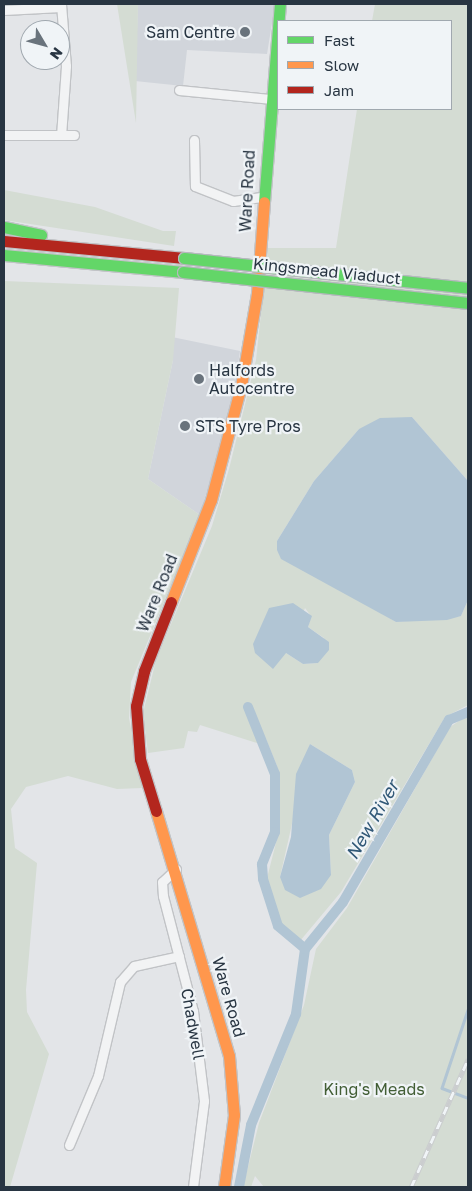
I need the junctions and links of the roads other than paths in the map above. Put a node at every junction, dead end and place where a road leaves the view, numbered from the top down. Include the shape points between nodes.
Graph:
1 (280, 4) edge
2 (61, 6) edge
3 (4, 10) edge
4 (278, 20) edge
5 (277, 32) edge
6 (179, 90) dead end
7 (270, 99) junction
8 (61, 134) junction
9 (4, 135) edge
10 (74, 135) dead end
11 (194, 140) dead end
12 (263, 197) junction
13 (4, 227) edge
14 (4, 241) edge
15 (107, 250) junction
16 (4, 255) edge
17 (56, 259) junction
18 (4, 261) edge
19 (468, 288) edge
20 (468, 302) edge
21 (176, 869) junction
22 (179, 956) junction
23 (69, 1145) dead end
24 (193, 1187) edge
25 (224, 1187) edge

1 - 4 main road, Ware Road
2 - 3 street
2 - 8 street via 66,66
5 - 7 main road, Ware Road
6 - 7 street
7 - 12 main road, Ware Road
8 - 9 street
8 - 10 street
11 - 12 street via 195,186 233,201
12 - 21 main road, Ware Road via 257,293 233,423 201,528 144,671 136,706 140,759
13 - 15 main road
14 - 15 main road
15 - 19 main road, Kingsmead Viaduct, bridge
16 - 17 main road
17 - 18 main road
17 - 20 main road, Kingsmead Viaduct, bridge
21 - 22 street, Chadwell via 162,882
21 - 25 main road, Ware Road via 232,1070 233,1131
22 - 23 street via 134,966 120,982 98,1076
22 - 24 street, Chadwell via 193,1011 204,1101

